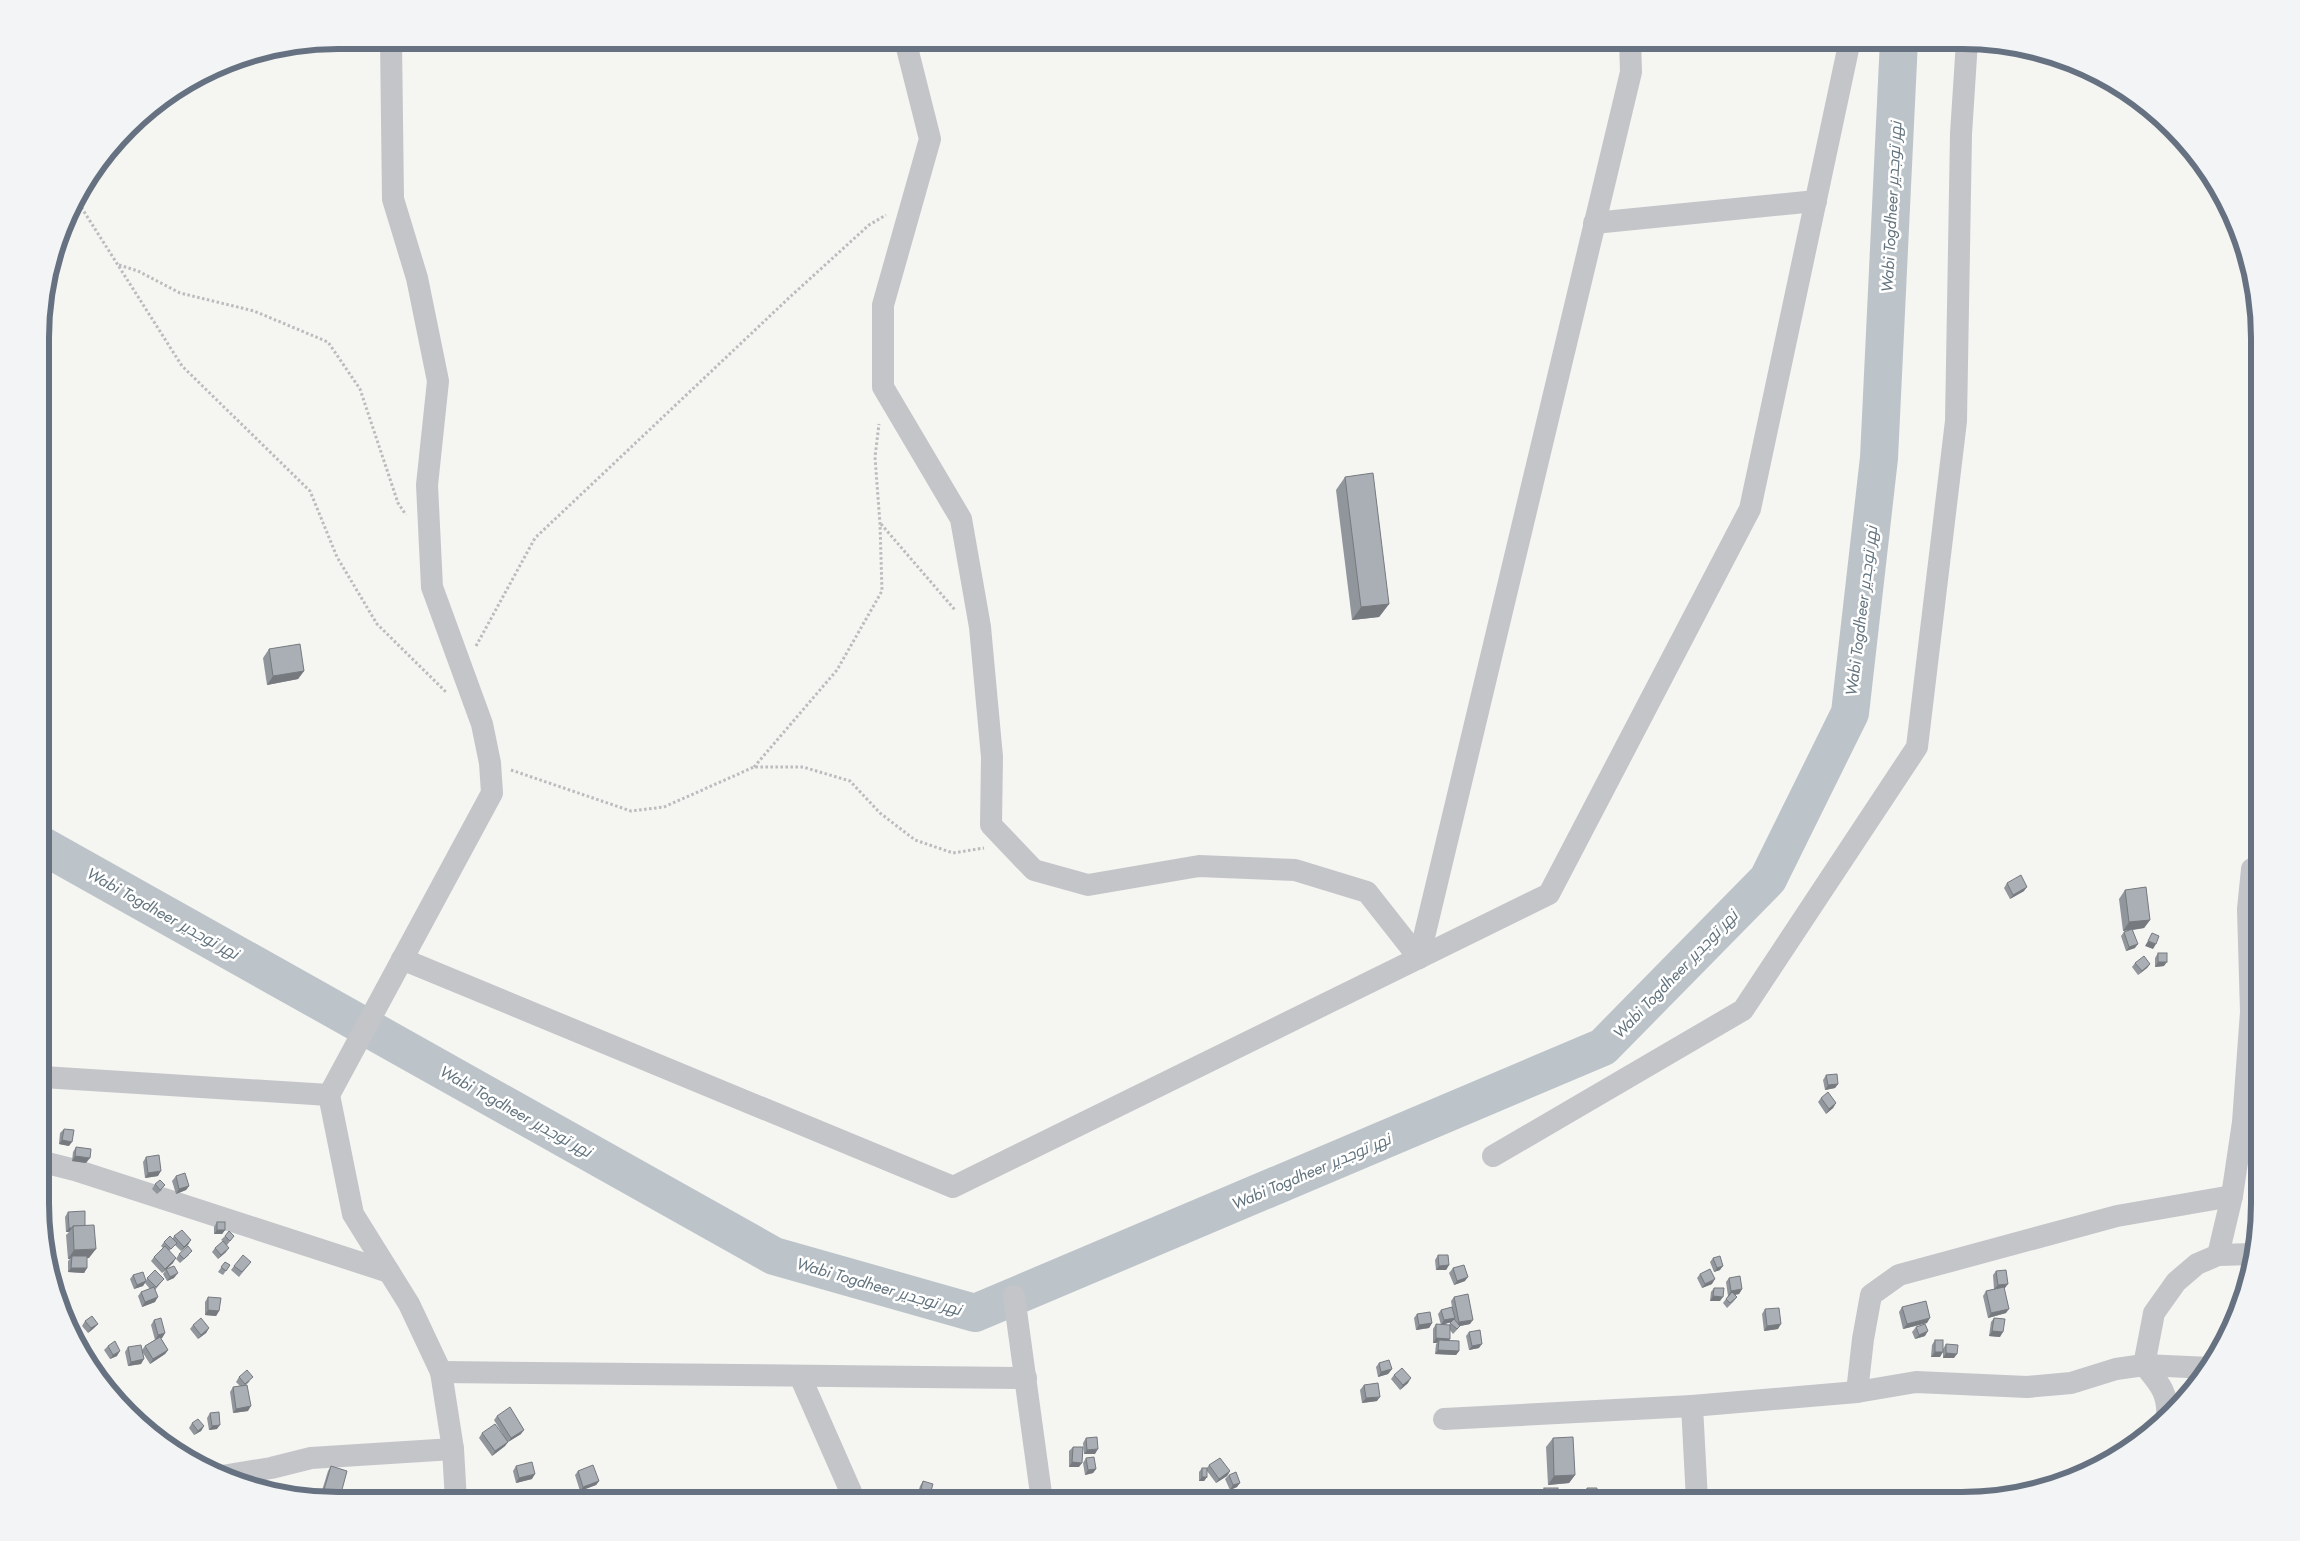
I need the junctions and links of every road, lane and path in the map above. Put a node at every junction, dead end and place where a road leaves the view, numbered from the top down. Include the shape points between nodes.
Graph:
1 (391, 49) edge
2 (908, 49) edge
3 (1630, 49) edge
4 (1848, 49) edge
5 (1967, 49) edge
6 (912, 200) junction
7 (1816, 201) junction
8 (81, 206) edge
9 (1594, 223) junction
10 (119, 264) junction
11 (883, 387) junction
12 (409, 519) dead end
13 (880, 524) junction
14 (957, 613) dead end
15 (463, 668) junction
16 (450, 699) dead end
17 (490, 763) junction
18 (754, 767) junction
19 (1009, 844) junction
20 (2251, 879) edge
21 (2251, 953) edge
22 (1419, 958) junction
23 (402, 959) junction
24 (49, 1078) edge
25 (329, 1095) junction
26 (2251, 1122) edge
27 (1493, 1156) dead end
28 (49, 1164) edge
29 (2232, 1196) junction
30 (2247, 1254) edge
31 (2218, 1255) junction
32 (389, 1272) junction
33 (1014, 1296) dead end
34 (2144, 1365) junction
35 (2200, 1368) edge
36 (441, 1372) junction
37 (800, 1376) junction
38 (1026, 1378) junction
39 (1857, 1392) junction
40 (1692, 1406) junction
41 (2168, 1407) edge
42 (1444, 1419) dead end
43 (453, 1450) junction
44 (236, 1474) edge
45 (455, 1492) edge
46 (851, 1492) edge
47 (1041, 1492) edge
48 (1697, 1492) edge

1 - 15 street via 393,199 417,278 438,381 427,485 432,587
2 - 6 street via 930,139
3 - 9 street via 1631,72
4 - 7 street
5 - 27 street via 1956,421 1917,747 1743,1010
6 - 11 street via 883,305
6 - 15 path via 869,225 535,538
7 - 9 street
7 - 22 street via 1750,509 1549,894
8 - 10 path
9 - 22 street
10 - 12 path via 180,292 254,311 328,342 360,388 398,503
10 - 16 path via 182,366 310,491 337,557 377,624 446,691
11 - 13 path via 874,457
11 - 19 street via 961,519 980,627 992,757 991,825
13 - 14 path
13 - 18 path via 882,591 837,670
15 - 17 street via 482,724
17 - 18 path via 631,811 664,807
17 - 23 street via 492,793
18 - 19 path via 803,767 850,781 880,813 915,840 953,853
19 - 22 street via 1034,870 1088,885 1199,866 1295,870 1367,892
20 - 21 street via 2248,909
22 - 23 street via 953,1187
23 - 25 street
24 - 25 street
25 - 32 street via 353,1214
26 - 29 street
28 - 32 street
29 - 31 street
29 - 39 street via 2117,1216 1899,1275 1871,1295 1862,1339
30 - 31 street
31 - 34 street via 2197,1264 2176,1282 2154,1313
32 - 36 street via 410,1304
33 - 38 street
34 - 35 street
34 - 39 street via 2116,1369 2071,1383 2027,1387 1916,1382
34 - 41 street via 2162,1387
36 - 37 street
36 - 43 street
37 - 38 street
37 - 46 street
38 - 47 street
39 - 40 street
40 - 42 street
40 - 48 street
43 - 44 street via 312,1458
43 - 45 street

